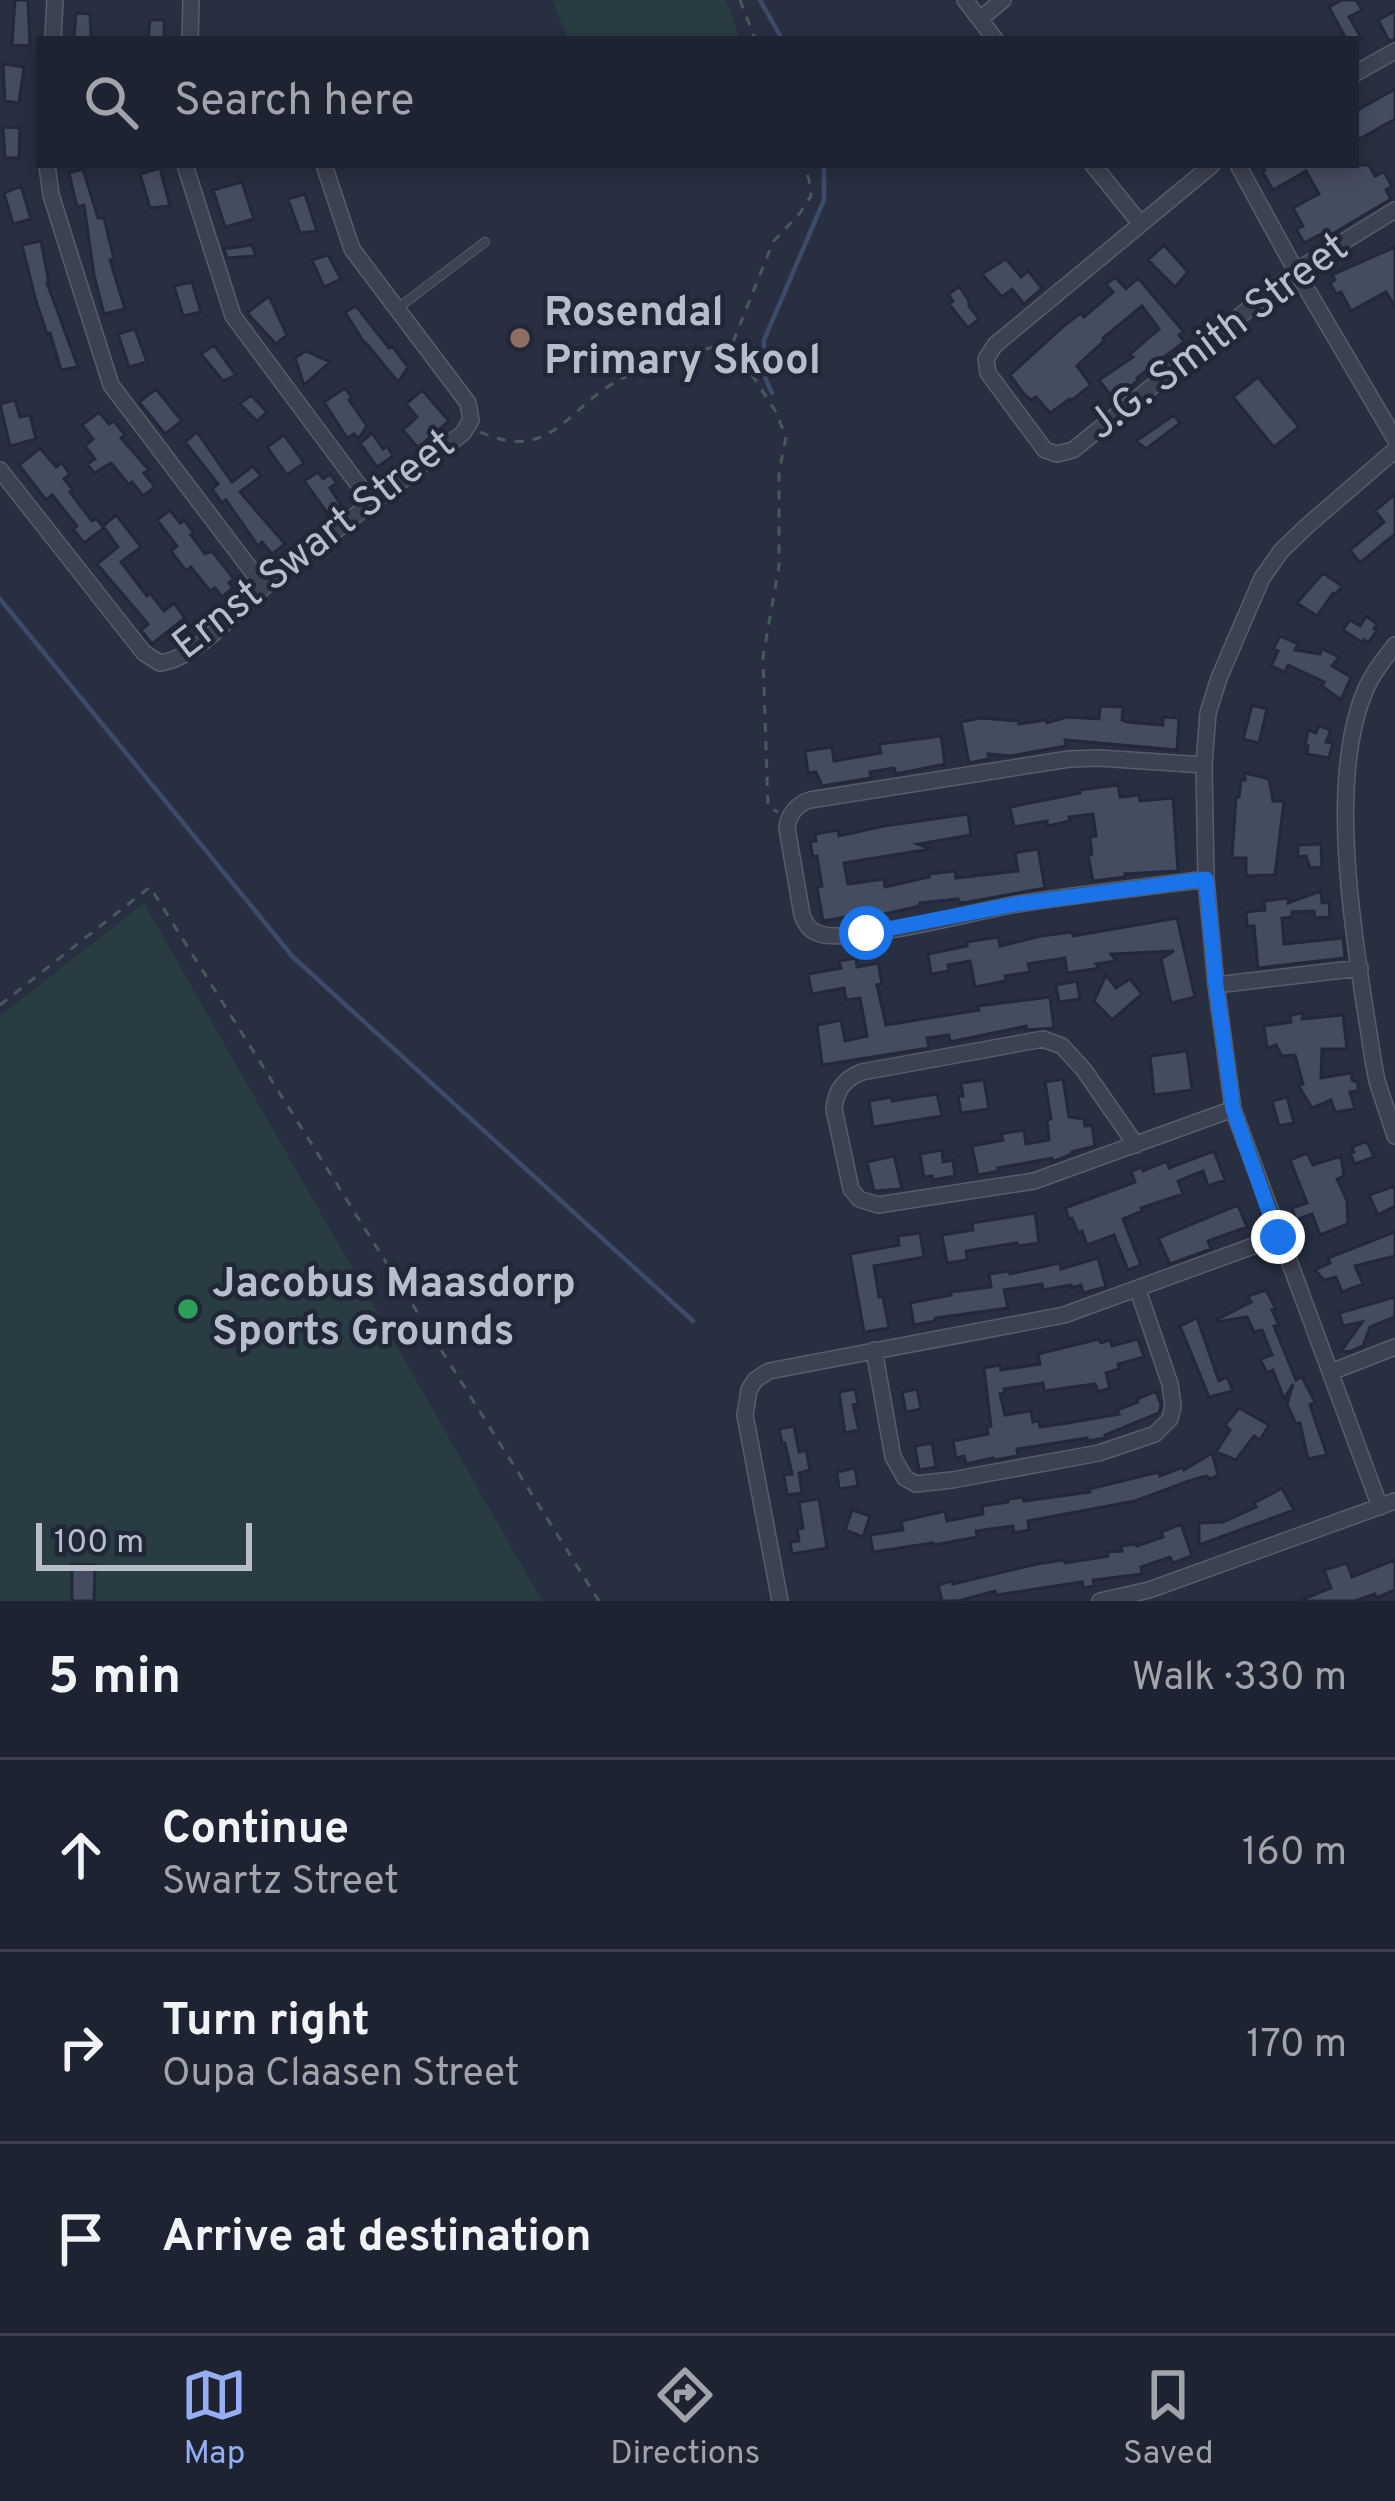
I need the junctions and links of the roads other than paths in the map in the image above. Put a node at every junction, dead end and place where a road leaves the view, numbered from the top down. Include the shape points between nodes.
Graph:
1 (55, 0) edge
2 (191, 0) edge
3 (965, 0) edge
4 (1003, 0) edge
5 (980, 19) junction
6 (53, 36) edge
7 (190, 36) edge
8 (993, 36) edge
9 (1395, 51) edge
10 (1359, 72) edge
11 (47, 168) edge
12 (186, 168) edge
13 (325, 168) edge
14 (1095, 168) edge
15 (1208, 168) edge
16 (1240, 168) edge
17 (1395, 210) edge
18 (1140, 223) junction
19 (485, 242) dead end
20 (1296, 271) junction
21 (396, 309) junction
22 (1395, 439) edge
23 (1395, 450) edge
24 (0, 470) edge
25 (372, 502) junction
26 (264, 587) junction
27 (1395, 644) edge
28 (1204, 765) junction
29 (1206, 879) junction
30 (1360, 968) junction
31 (1216, 985) junction
32 (1233, 1109) junction
33 (1395, 1136) edge
34 (1136, 1145) junction
35 (1278, 1237) junction
36 (1138, 1290) junction
37 (1395, 1347) edge
38 (874, 1350) junction
39 (1331, 1372) junction
40 (1387, 1504) edge
41 (780, 1601) edge
42 (1100, 1601) edge

1 - 6 street
2 - 7 street
3 - 5 street
4 - 5 street
5 - 8 street
9 - 10 street
11 - 26 street via 111,385
12 - 25 street via 233,316
13 - 21 street via 352,249
14 - 18 street
15 - 18 street
16 - 20 street
17 - 20 street, J.G. Smith Street
18 - 20 street, J.G. Smith Street via 987,355 998,390 1051,453 1066,453
19 - 21 lane
20 - 22 street
21 - 25 street, Ernst Swart Street via 468,404 471,420 464,434
23 - 28 street via 1281,551 1262,578 1208,713
24 - 26 street, Ernst Swart Street via 160,663 192,650
25 - 26 street, Ernst Swart Street
27 - 30 street via 1366,689 1350,748 1349,880
28 - 29 street
28 - 29 street via 1069,759 810,800 789,818 788,841 802,915 823,935
29 - 31 street
30 - 31 street
30 - 33 street via 1377,1081
31 - 32 street
32 - 34 street
32 - 35 street
34 - 34 street via 1034,1180 878,1205 850,1190 834,1109 847,1079 862,1072 1043,1039 1084,1070
35 - 36 street
35 - 39 street
36 - 38 street via 1064,1316
36 - 38 street via 1170,1384 1170,1419 1155,1434 1099,1453 916,1484 893,1457
37 - 39 street
38 - 41 street via 769,1371 749,1390 746,1415
39 - 40 street
40 - 42 street

